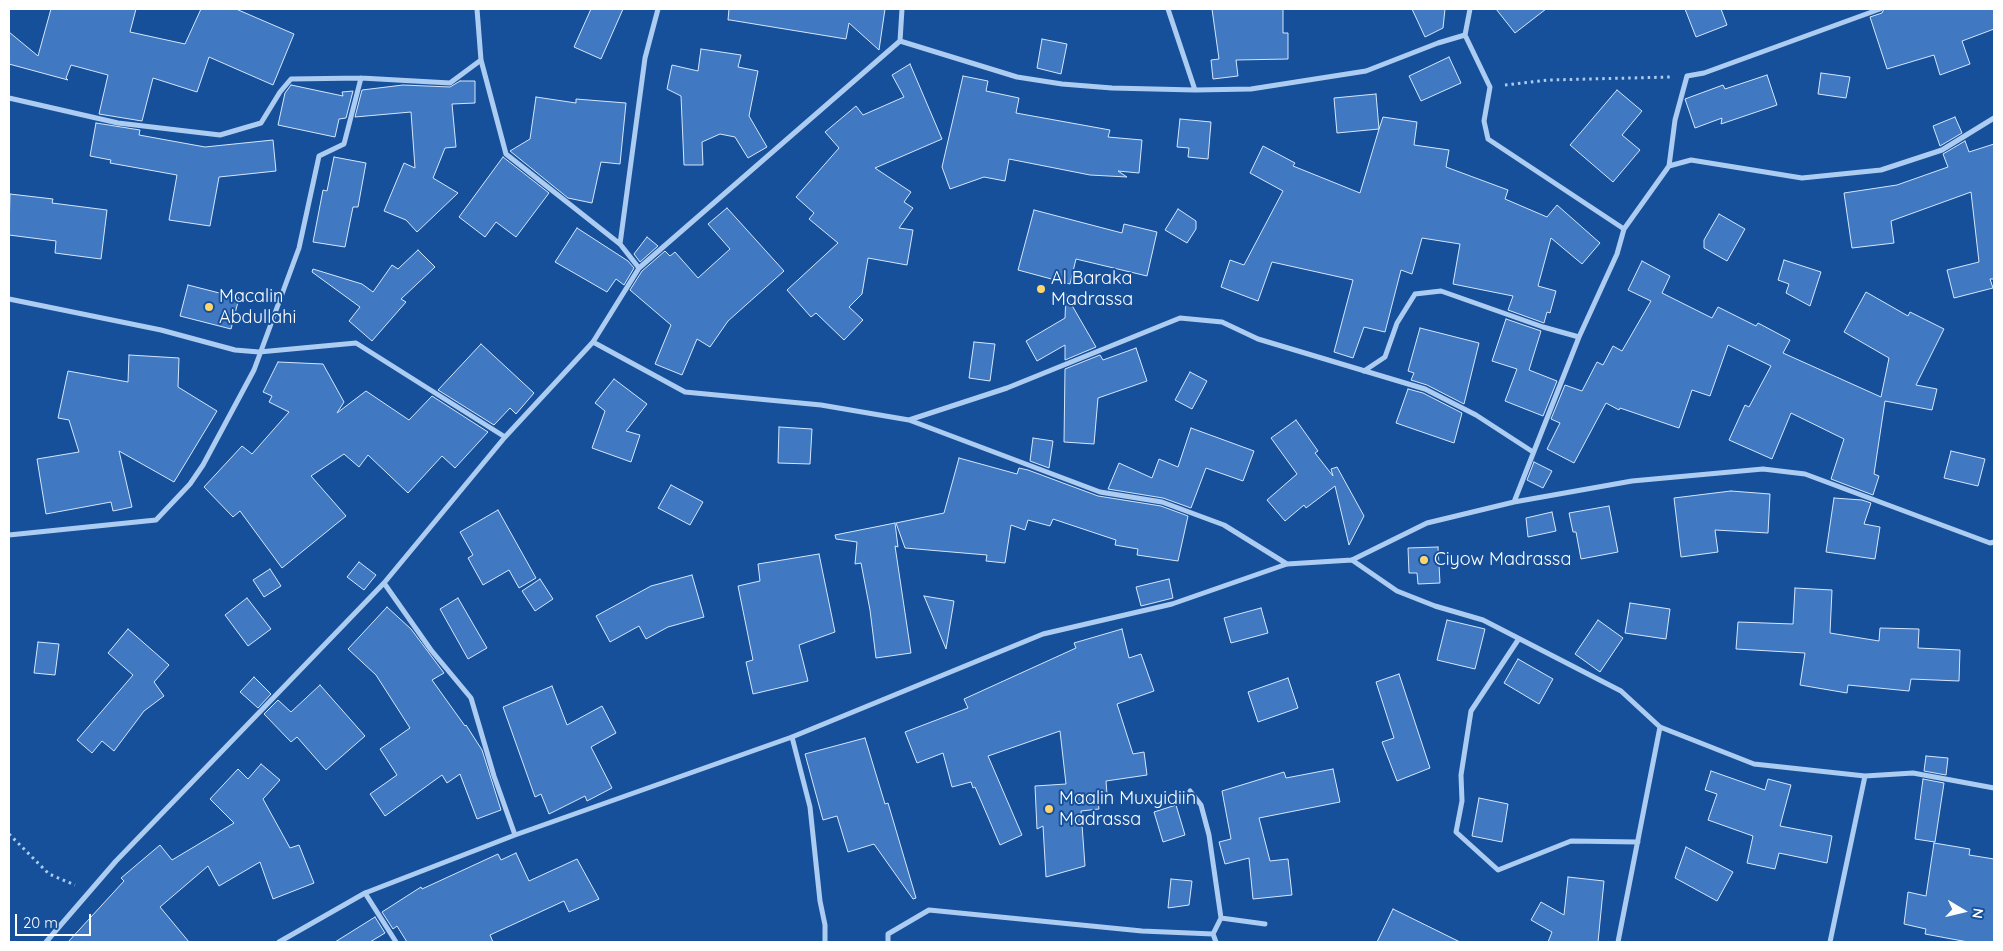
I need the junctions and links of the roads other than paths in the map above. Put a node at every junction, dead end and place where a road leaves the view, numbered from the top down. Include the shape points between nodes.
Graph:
1 (477, 9) edge
2 (658, 9) edge
3 (902, 9) edge
4 (1168, 9) edge
5 (1470, 9) edge
6 (1880, 9) edge
7 (1465, 35) junction
8 (900, 41) junction
9 (481, 60) junction
10 (361, 78) junction
11 (1194, 90) junction
12 (9, 98) edge
13 (1994, 118) edge
14 (1669, 166) junction
15 (1624, 229) junction
16 (620, 244) junction
17 (639, 268) junction
18 (9, 299) edge
19 (1579, 337) junction
20 (594, 342) junction
21 (260, 352) junction
22 (1364, 371) junction
23 (909, 420) junction
24 (505, 437) junction
25 (1533, 452) junction
26 (1514, 502) junction
27 (9, 536) edge
28 (1994, 542) edge
29 (1352, 560) junction
30 (1287, 564) junction
31 (384, 582) junction
32 (1518, 640) junction
33 (1660, 727) junction
34 (792, 737) junction
35 (1865, 776) junction
36 (1994, 788) edge
37 (1190, 791) dead end
38 (514, 835) junction
39 (1638, 842) junction
40 (365, 893) junction
41 (1221, 918) junction
42 (1265, 924) dead end
43 (1213, 934) junction
44 (46, 942) edge
45 (279, 942) edge
46 (396, 942) edge
47 (825, 942) edge
48 (888, 942) edge
49 (1216, 942) edge
50 (1618, 942) edge
51 (1830, 942) edge

1 - 9 street
2 - 16 street via 645,58
3 - 8 street
4 - 11 street
5 - 7 street
6 - 14 street via 1704,73 1687,76 1675,120
7 - 11 street via 1366,71 1251,89
7 - 15 street via 1490,87 1484,121 1488,139
8 - 11 street via 1026,78 1112,88
8 - 17 street
9 - 10 street via 450,83
9 - 16 street via 506,154
10 - 12 street via 291,79 261,122 220,134 118,123
10 - 21 street via 344,144 319,156 299,248
13 - 14 street via 1942,150 1881,170 1802,178 1690,160
14 - 15 street
15 - 19 street via 1617,254
16 - 17 street
17 - 20 street
18 - 21 street via 161,330 235,350
19 - 22 street via 1441,290 1415,294 1397,324 1384,357
19 - 25 street
20 - 23 street via 685,392 821,405
20 - 24 street
21 - 24 street via 356,343
21 - 27 street via 253,373 203,464 173,504 156,520
22 - 23 street via 1258,339 1222,322 1180,318 1007,388
22 - 25 street via 1425,388 1476,415
23 - 30 street via 1100,492 1162,502 1224,525
24 - 31 street
25 - 26 street
26 - 28 street via 1632,481 1763,469 1805,474 1981,540
26 - 29 street via 1427,523
29 - 30 street
29 - 32 street via 1397,591 1483,620
30 - 34 street via 1172,604 1043,634
31 - 38 street via 431,650 471,698
31 - 44 street via 89,891
32 - 33 street via 1620,691
32 - 39 street via 1471,711 1456,832 1498,870 1571,840
33 - 35 street via 1754,764
33 - 39 street
34 - 38 street
34 - 47 street via 810,807
35 - 36 street via 1913,773
35 - 51 street
37 - 41 street via 1201,805 1209,835
38 - 40 street
39 - 50 street
40 - 45 street
40 - 46 street
41 - 42 street
41 - 43 street
43 - 48 street via 1142,931 929,910 888,934
43 - 49 street

